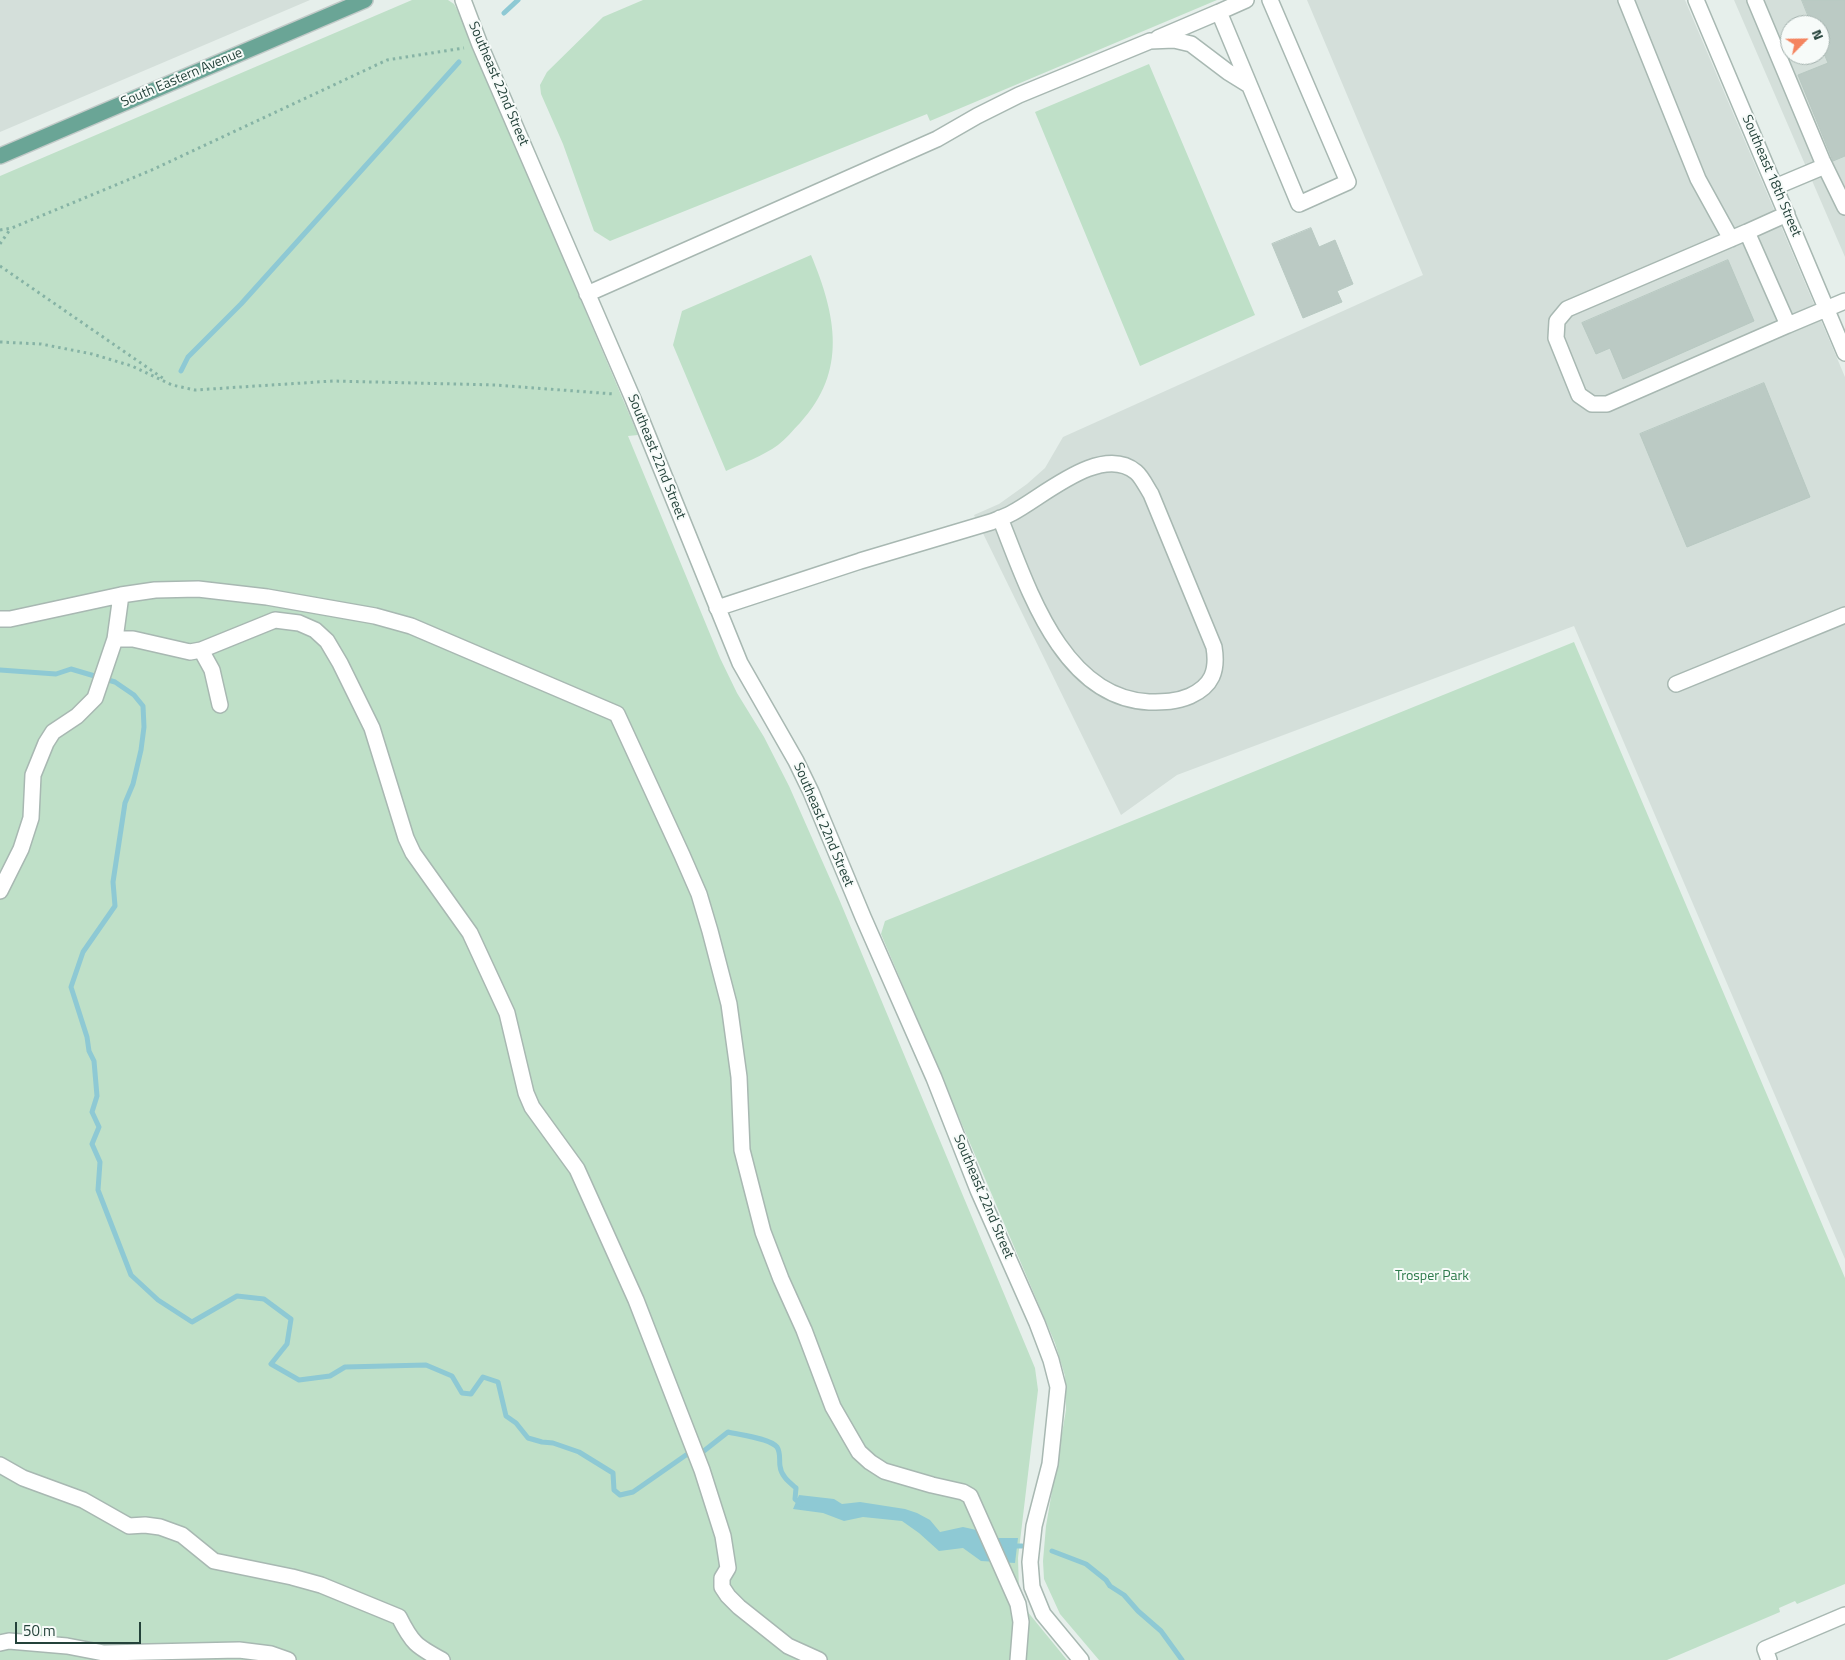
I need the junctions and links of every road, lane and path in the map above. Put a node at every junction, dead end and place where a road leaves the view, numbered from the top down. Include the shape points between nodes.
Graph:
1 (365, 0) edge
2 (463, 0) edge
3 (1246, 0) edge
4 (1270, 0) edge
5 (1626, 0) edge
6 (1696, 0) edge
7 (1756, 0) edge
8 (1219, 12) junction
9 (1150, 41) junction
10 (480, 45) junction
11 (1249, 85) junction
12 (0, 156) edge
13 (1825, 166) junction
14 (1775, 187) junction
15 (1845, 207) edge
16 (1786, 214) junction
17 (12, 228) junction
18 (0, 230) edge
19 (1747, 232) junction
20 (1731, 239) junction
21 (0, 244) edge
22 (0, 266) edge
23 (587, 294) junction
24 (1845, 301) edge
25 (1826, 309) junction
26 (1788, 325) junction
27 (0, 342) edge
28 (1845, 352) edge
29 (172, 384) junction
30 (633, 399) junction
31 (1000, 518) junction
32 (121, 595) junction
33 (716, 608) junction
34 (1845, 615) edge
35 (0, 619) edge
36 (116, 639) junction
37 (200, 650) junction
38 (1676, 684) dead end
39 (220, 705) dead end
40 (0, 891) edge
41 (0, 1465) edge
42 (1845, 1615) edge
43 (0, 1643) edge
44 (1767, 1655) edge
45 (288, 1660) edge
46 (442, 1660) edge
47 (819, 1660) edge
48 (1018, 1660) edge
49 (1081, 1660) edge

1 - 12 main road, South Eastern Avenue
2 - 10 street, Southeast 22nd Street
3 - 8 street
4 - 11 street via 1348,182 1298,204
5 - 20 street via 1698,180
6 - 14 street, Southeast 18th Street
7 - 13 street
8 - 9 street
8 - 11 street
9 - 11 street via 1174,40 1191,44
9 - 23 street via 1019,95 937,139
10 - 17 path via 387,60 154,169
10 - 23 street, Southeast 22nd Street
13 - 14 street
13 - 15 street
14 - 16 street, Southeast 18th Street
16 - 19 street
16 - 25 street, Southeast 18th Street
17 - 18 path
17 - 21 path
19 - 20 street
19 - 26 street
20 - 26 street via 1567,309 1557,321 1556,338 1579,395 1592,404 1607,404
22 - 29 path
23 - 30 street, Southeast 22nd Street
24 - 25 street
25 - 26 street
25 - 28 street, Southeast 18th Street
27 - 29 path via 41,344 92,354 132,366
29 - 30 path via 195,390 334,381 496,385 612,394
30 - 33 street, Southeast 22nd Street
31 - 31 street via 1033,600 1049,629 1064,652 1089,678 1106,690 1135,701 1178,701 1209,683 1216,660 1214,647 1151,494 1136,472 1116,463 1098,464
31 - 33 street
32 - 35 street
32 - 36 street
32 - 48 street via 198,589 375,616 411,626 617,714 699,894 729,1004 739,1077 742,1150 766,1240 832,1407 860,1452 870,1462 884,1470 970,1496 1018,1604 1021,1622
33 - 49 street, Southeast 22nd Street via 740,663 811,792 1051,1360 1058,1387 1050,1464 1034,1526 1030,1562 1032,1587 1043,1614
34 - 38 street
36 - 37 street via 133,639 190,652
36 - 40 street via 95,698 77,716 53,732 46,743 33,775 31,818 21,849
37 - 39 street via 212,670
37 - 47 street via 275,620 299,623 315,630 332,648 372,728 406,838 470,934 507,1013 532,1107 577,1169 636,1300 724,1536 728,1568 722,1578 722,1587 728,1596 788,1646
41 - 46 street via 24,1478 83,1500 129,1526 146,1524 182,1535 214,1561 321,1585 399,1617 410,1638
42 - 44 street
43 - 45 street via 67,1646 104,1653 239,1650

